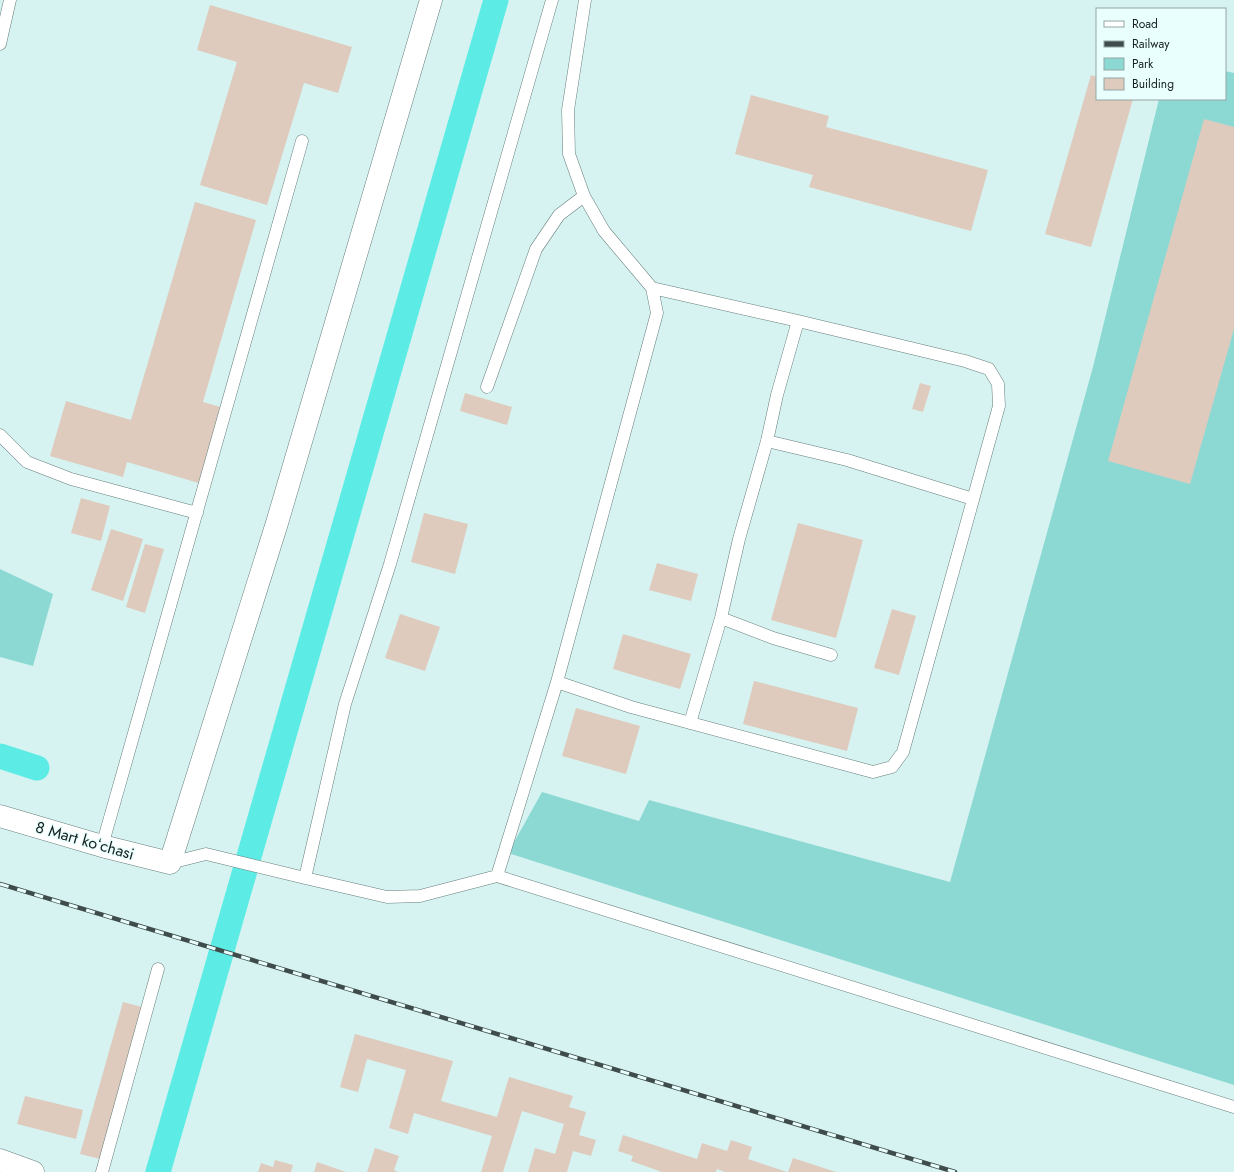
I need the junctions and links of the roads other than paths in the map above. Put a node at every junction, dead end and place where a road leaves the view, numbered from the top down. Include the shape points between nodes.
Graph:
1 (10, 0) edge
2 (431, 0) edge
3 (552, 0) edge
4 (585, 0) edge
5 (0, 44) edge
6 (302, 141) dead end
7 (584, 196) junction
8 (652, 288) junction
9 (798, 320) junction
10 (487, 387) dead end
11 (0, 435) edge
12 (767, 441) junction
13 (973, 499) junction
14 (196, 513) junction
15 (721, 618) junction
16 (831, 655) dead end
17 (556, 682) junction
18 (690, 723) junction
19 (0, 816) edge
20 (102, 846) junction
21 (170, 863) junction
22 (497, 876) junction
23 (305, 878) junction
24 (158, 969) dead end
25 (1234, 1107) edge
26 (0, 1160) edge
27 (32, 1172) edge
28 (102, 1172) edge

1 - 5 lane
2 - 21 street via 279,515
3 - 23 lane via 398,534 345,704
4 - 7 lane via 568,110 569,154
6 - 14 lane
7 - 8 lane via 604,231
7 - 10 lane via 559,215 536,249
8 - 9 lane
8 - 17 lane via 657,313
9 - 12 lane
9 - 13 lane via 989,369 998,384 999,406
11 - 14 lane via 27,462 71,479
12 - 13 lane via 846,460
12 - 15 lane
13 - 18 lane via 903,752 892,767 873,772
14 - 20 lane
15 - 16 lane via 773,638
15 - 18 lane
17 - 18 lane
17 - 22 lane
19 - 20 street, 8 Mart koʻchasi
20 - 21 street, 8 Mart koʻchasi
21 - 23 lane via 206,854
22 - 23 lane via 420,896 387,898
22 - 25 lane
24 - 28 lane
26 - 27 street

